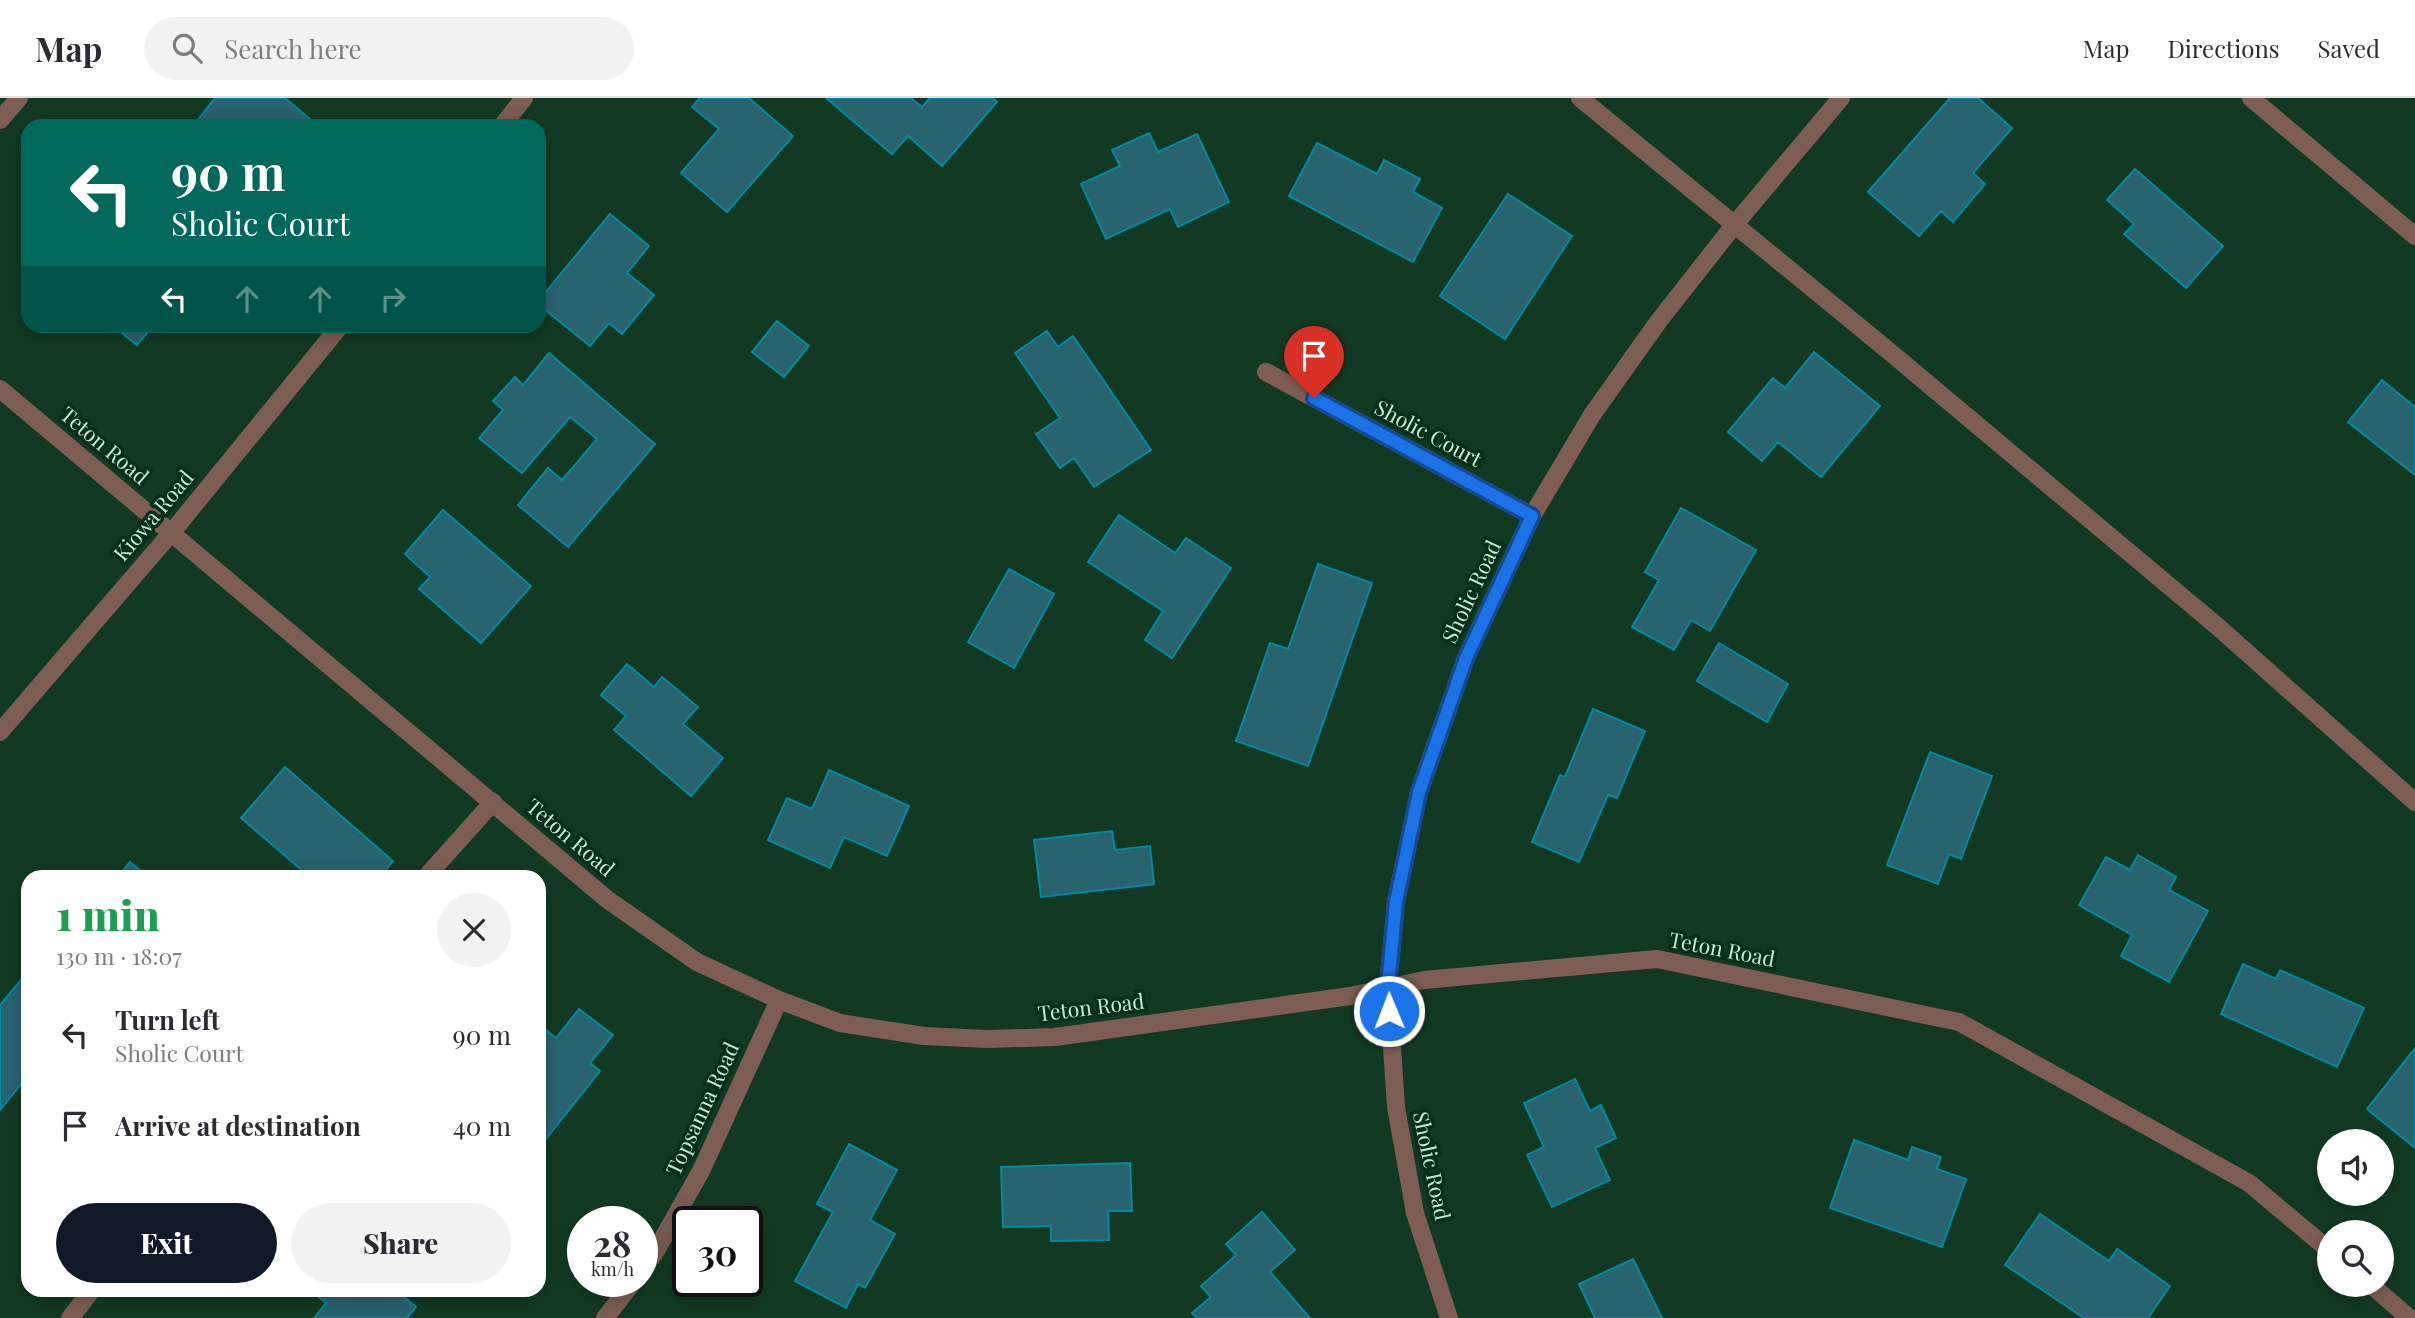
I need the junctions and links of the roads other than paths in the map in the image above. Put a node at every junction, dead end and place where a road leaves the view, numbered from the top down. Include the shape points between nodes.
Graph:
1 (19, 98) edge
2 (524, 98) edge
3 (1580, 98) edge
4 (1841, 98) edge
5 (2251, 98) edge
6 (508, 119) edge
7 (0, 120) edge
8 (1735, 224) junction
9 (2415, 236) edge
10 (334, 333) edge
11 (1266, 372) dead end
12 (0, 389) edge
13 (1532, 516) junction
14 (172, 532) junction
15 (0, 732) edge
16 (493, 802) junction
17 (2415, 802) edge
18 (432, 870) edge
19 (1388, 986) junction
20 (779, 1000) junction
21 (2317, 1240) edge
22 (658, 1247) edge
23 (86, 1297) edge
24 (621, 1297) edge
25 (2385, 1297) edge
26 (2407, 1316) dead end
27 (70, 1318) edge
28 (605, 1318) edge
29 (1449, 1318) edge

1 - 7 street
2 - 6 street
3 - 8 street
4 - 8 street, Sholic Road
5 - 9 street
8 - 13 street, Sholic Road via 1592,415
8 - 17 street via 2217,626
10 - 14 street, Kiowa Road
11 - 13 street, Sholic Court
12 - 14 street, Teton Road
13 - 19 street, Sholic Road via 1466,658 1419,792 1396,902
14 - 15 street, Kiowa Road
14 - 16 street, Teton Road
16 - 18 street
16 - 20 street, Teton Road via 608,900 697,962
19 - 20 street, Teton Road via 1350,996 1068,1035 987,1039 924,1036 840,1023
19 - 21 street, Teton Road via 1657,959 1959,1022 2249,1183
19 - 29 street, Sholic Road via 1396,1107 1415,1213
20 - 22 street, Topsanna Road via 701,1171
23 - 27 street
24 - 28 street
25 - 26 street

